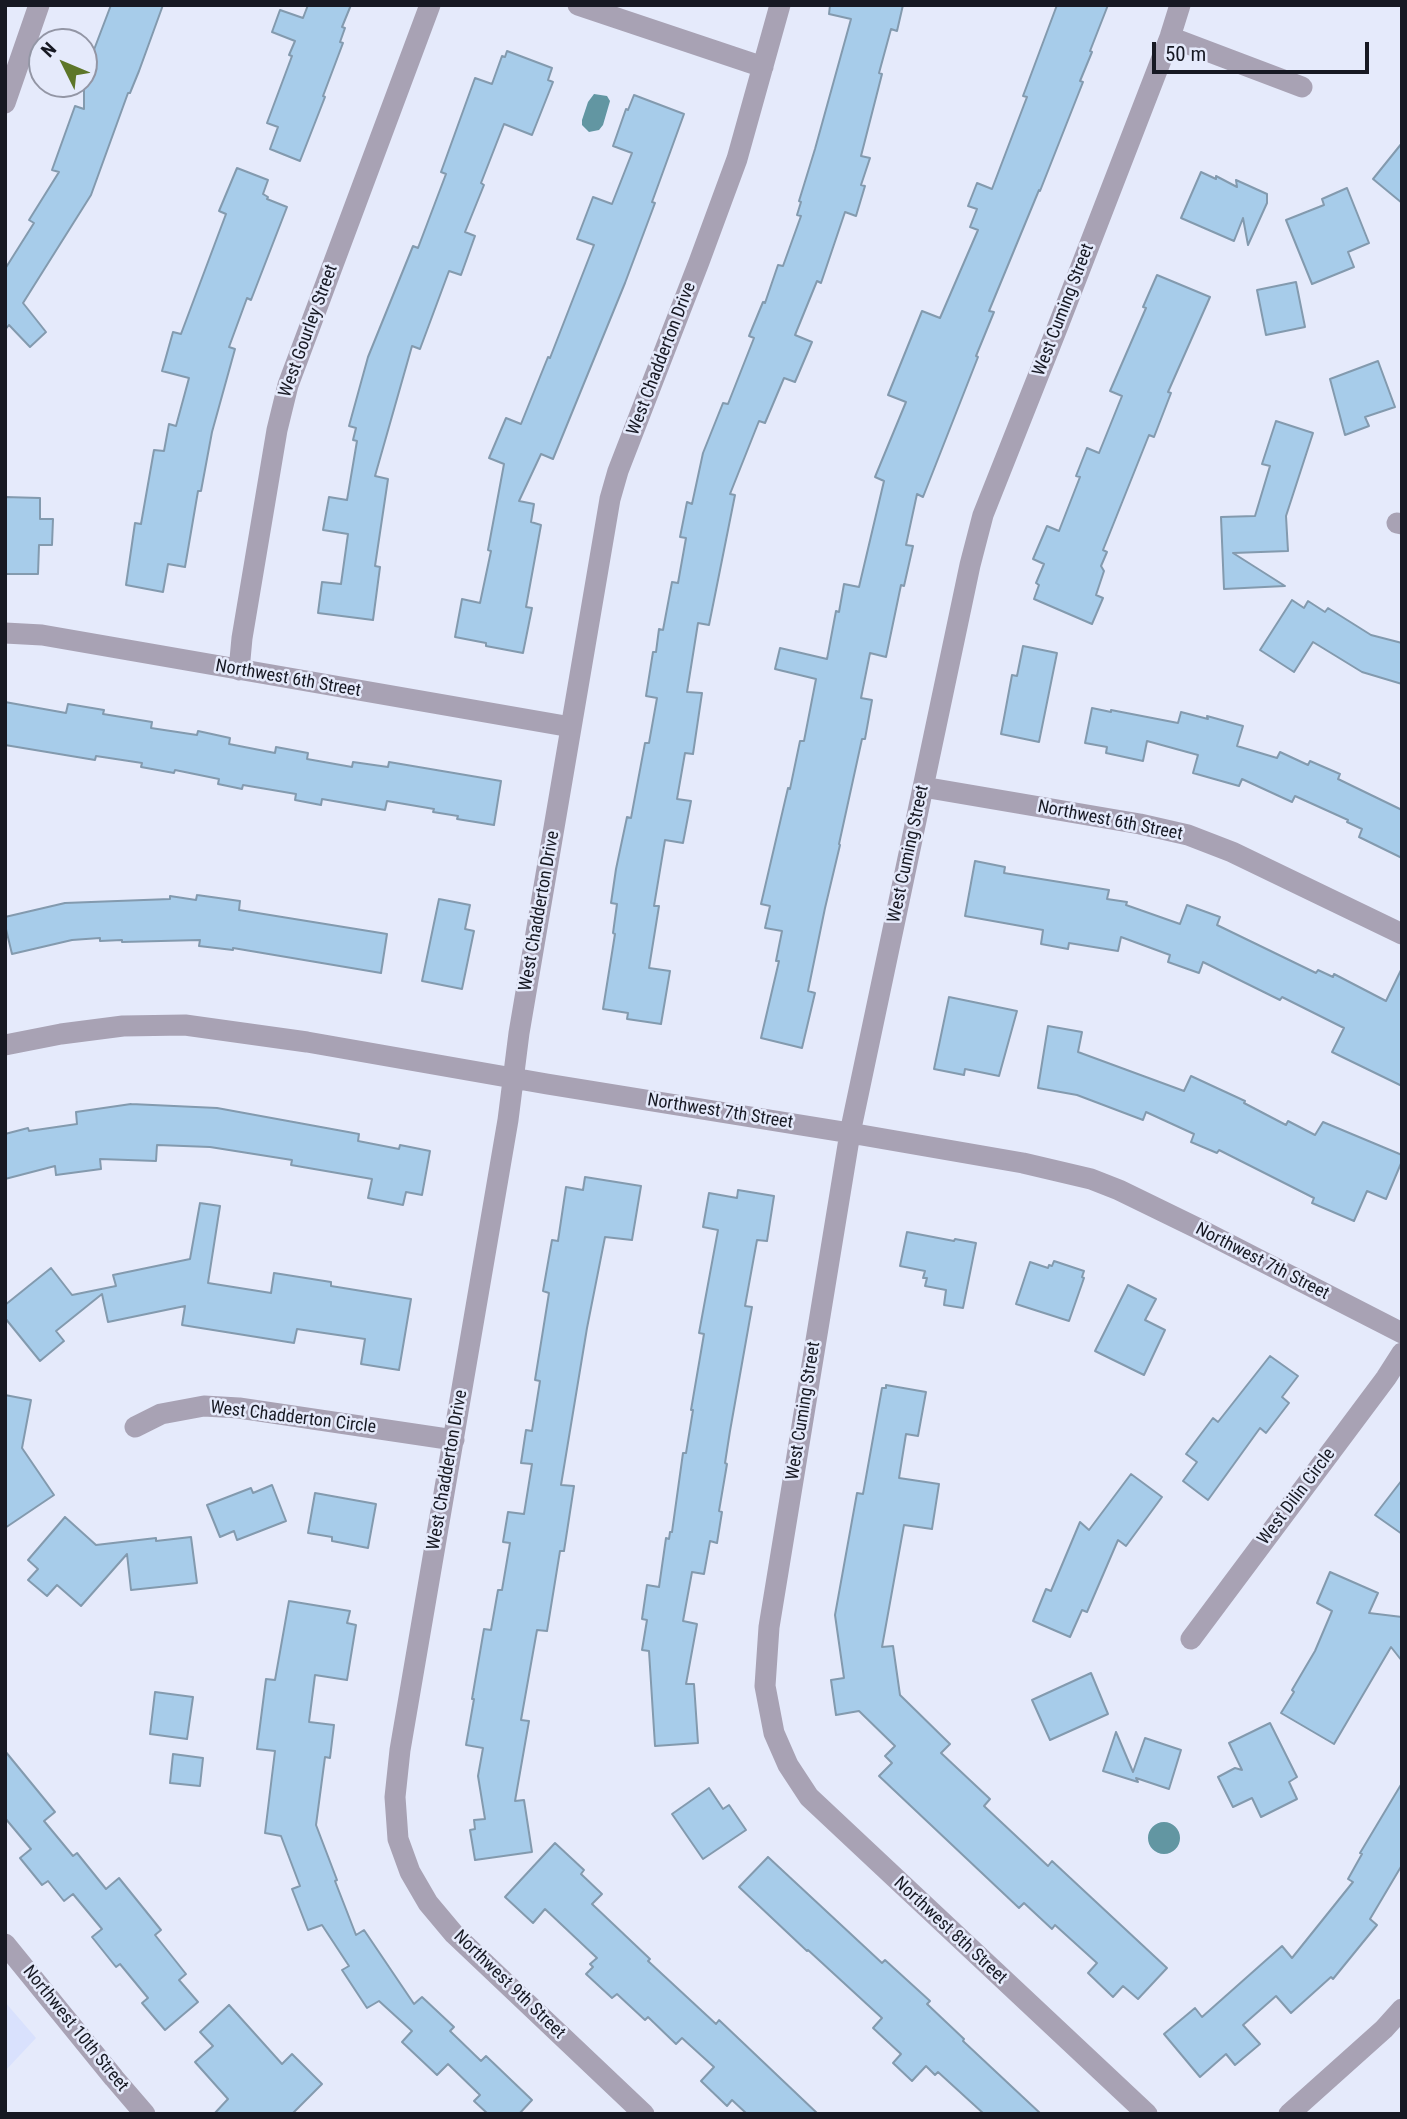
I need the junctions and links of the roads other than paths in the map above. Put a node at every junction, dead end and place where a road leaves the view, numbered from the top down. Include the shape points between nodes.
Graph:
1 (39, 5) edge
2 (430, 5) edge
3 (578, 5) edge
4 (780, 5) edge
5 (1180, 5) edge
6 (1170, 37) junction
7 (763, 67) junction
8 (1302, 87) dead end
9 (5, 103) edge
10 (5, 633) edge
11 (239, 670) junction
12 (571, 727) junction
13 (923, 787) junction
14 (1402, 934) edge
15 (5, 1045) edge
16 (513, 1078) junction
17 (850, 1133) junction
18 (1402, 1333) edge
19 (1402, 1353) edge
20 (135, 1427) dead end
21 (454, 1440) junction
22 (1191, 1639) dead end
23 (774, 1733) joint
24 (398, 1839) joint
25 (5, 1944) edge
26 (1402, 2009) edge
27 (145, 2114) edge
28 (644, 2114) edge
29 (1147, 2114) edge
30 (1289, 2114) edge

1 - 9 street
2 - 11 street, West Gourley Street via 288,385
3 - 7 street
4 - 7 street, West Chadderton Drive
5 - 6 street, West Cuming Street
6 - 8 street
6 - 13 street, West Cuming Street via 983,515
7 - 12 street, West Chadderton Drive via 737,159 618,471
10 - 11 street, Northwest 6th Street via 42,635
11 - 12 street, Northwest 6th Street
12 - 16 street, West Chadderton Drive
13 - 14 street, Northwest 6th Street via 1188,835
13 - 17 street, West Cuming Street
15 - 16 street, Northwest 7th Street via 123,1026 185,1025
16 - 17 street, Northwest 7th Street
16 - 21 street, West Chadderton Drive
17 - 18 street, Northwest 7th Street via 1091,1179
17 - 23 street, West Cuming Street via 769,1627 765,1686
19 - 22 street, West Dilin Circle
20 - 21 street, West Chadderton Circle via 162,1414 204,1406
21 - 24 street, West Chadderton Drive via 400,1750 395,1797
23 - 29 street, Northwest 8th Street via 788,1765 821,1810
24 - 28 street, Northwest 9th Street via 428,1903 454,1934
25 - 27 street, Northwest 10th Street
26 - 30 street

